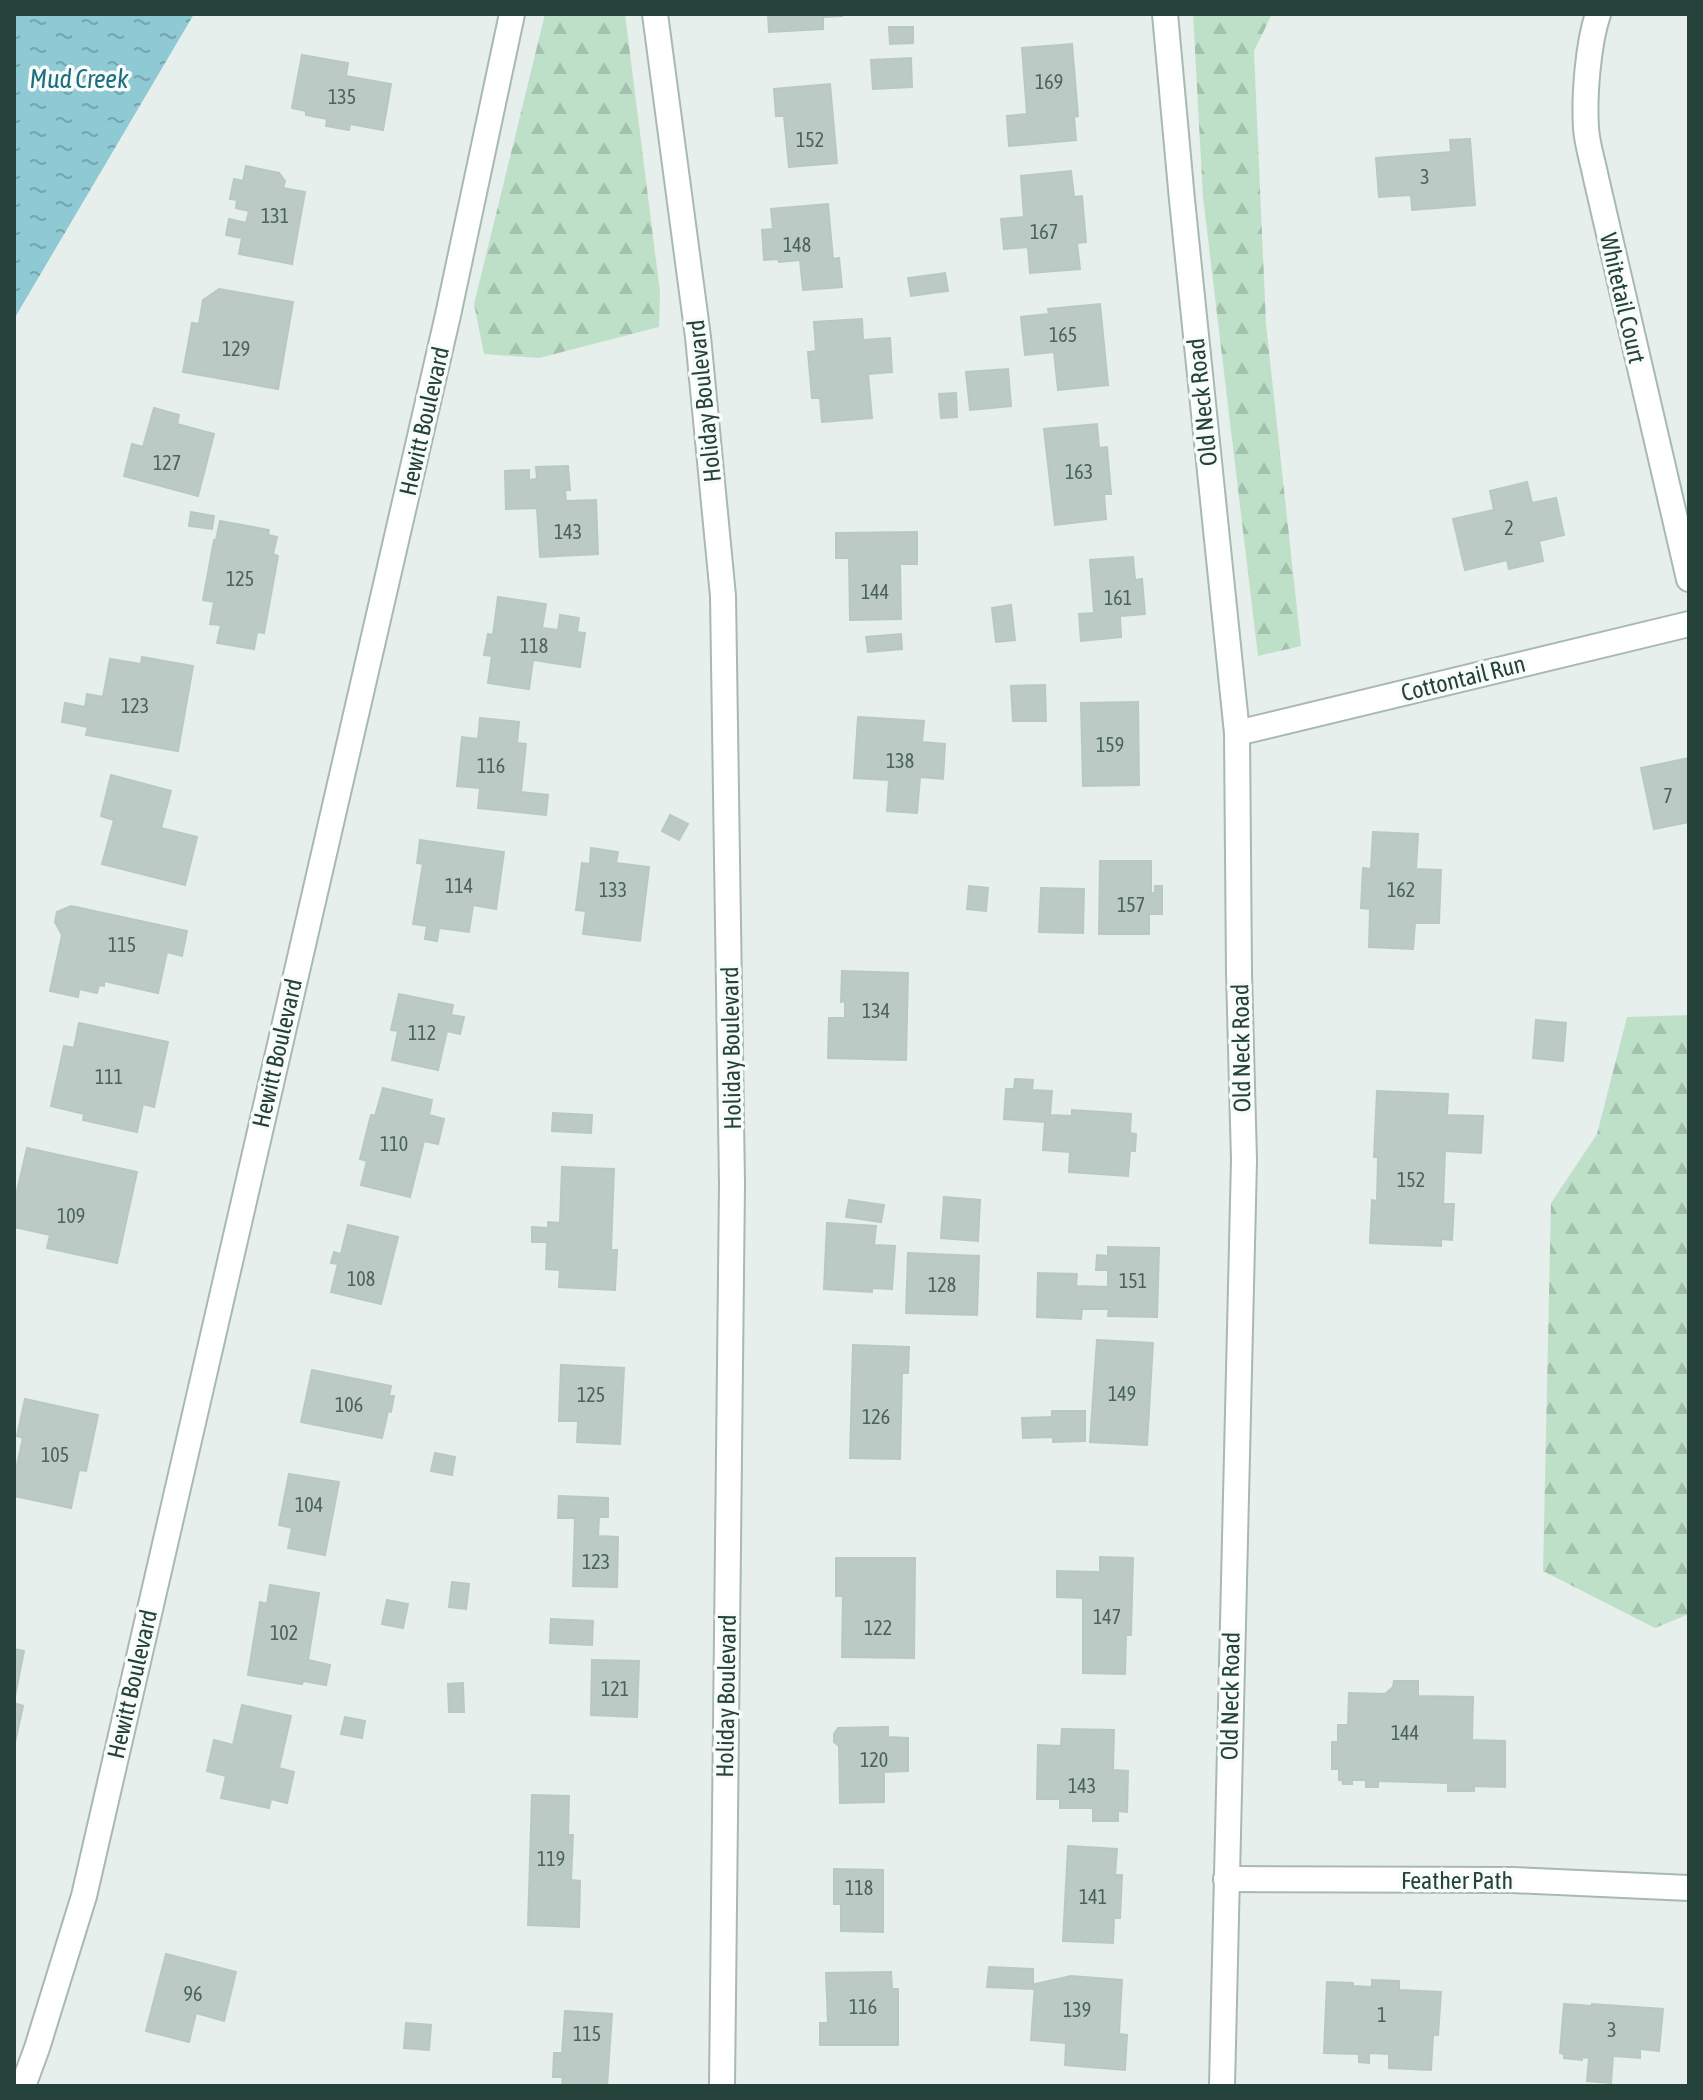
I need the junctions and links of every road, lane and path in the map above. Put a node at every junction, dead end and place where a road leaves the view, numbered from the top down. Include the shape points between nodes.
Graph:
1 (512, 14) edge
2 (655, 14) edge
3 (1165, 14) edge
4 (1598, 14) edge
5 (1689, 579) edge
6 (1689, 624) edge
7 (1237, 733) junction
8 (1226, 1879) junction
9 (1689, 1888) edge
10 (23, 2086) edge
11 (722, 2086) edge
12 (1222, 2086) edge

1 - 10 street, Hewitt Boulevard via 448,315 84,1896
2 - 11 street, Holiday Boulevard via 698,337 723,596 732,1184
3 - 7 street, Old Neck Road
4 - 5 street, Whitetail Court via 1586,129
6 - 7 street, Cottontail Run
7 - 8 street, Old Neck Road via 1244,1160
8 - 9 street, Feather Path via 1512,1880
8 - 12 street, Old Neck Road

